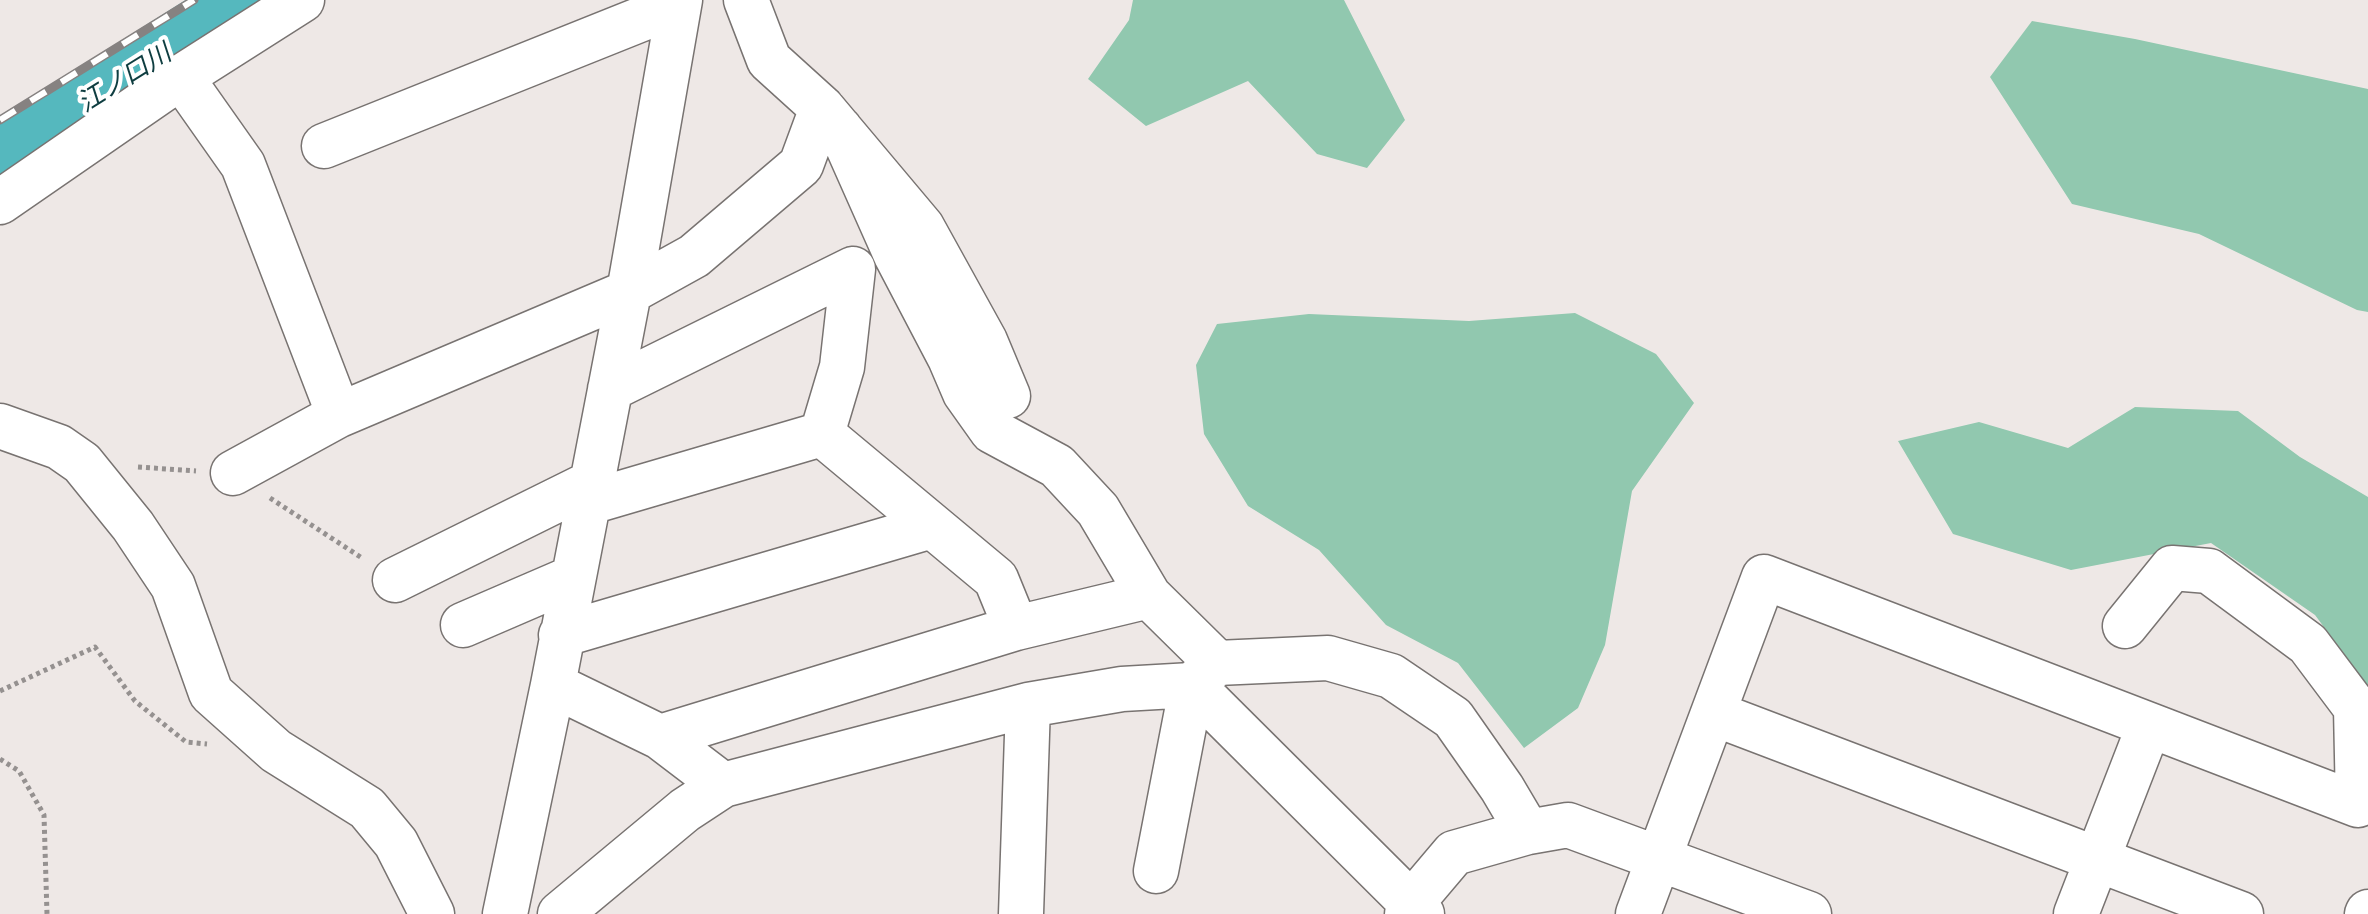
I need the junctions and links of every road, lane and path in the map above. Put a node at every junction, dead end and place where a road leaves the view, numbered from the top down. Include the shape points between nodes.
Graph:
1 (302, 0) edge
2 (746, 0) edge
3 (680, 2) edge
4 (181, 77) junction
5 (831, 119) junction
6 (324, 146) dead end
7 (0, 202) edge
8 (629, 292) junction
9 (610, 389) junction
10 (1008, 396) dead end
11 (339, 415) junction
12 (0, 426) edge
13 (822, 434) junction
14 (82, 463) junction
15 (233, 473) junction
16 (589, 493) junction
17 (932, 526) junction
18 (572, 578) junction
19 (395, 580) joint
20 (1149, 596) junction
21 (463, 625) dead end
22 (2125, 626) dead end
23 (1016, 628) junction
24 (561, 635) junction
25 (1204, 674) junction
26 (553, 685) junction
27 (0, 691) edge
28 (1028, 705) junction
29 (1715, 714) junction
30 (2149, 726) junction
31 (660, 737) junction
32 (276, 751) junction
33 (0, 759) edge
34 (723, 785) junction
35 (1528, 832) junction
36 (2098, 858) junction
37 (1659, 860) junction
38 (1156, 871) dead end
39 (1413, 911) edge
40 (47, 914) edge
41 (432, 914) edge
42 (505, 914) edge
43 (560, 914) edge
44 (1021, 914) edge
45 (1638, 914) edge
46 (1809, 914) edge
47 (2076, 914) edge
48 (2241, 914) edge

1 - 4 street
2 - 5 street via 769,60
3 - 6 street
3 - 8 street
4 - 7 street
4 - 11 street via 243,165
5 - 8 street via 801,165 694,256
5 - 10 street via 922,227 985,341
5 - 20 street via 965,393 992,431 1057,466 1098,510
8 - 9 street
8 - 11 street
9 - 13 street via 853,269 842,367
9 - 16 street
11 - 15 street
12 - 14 street via 59,447
13 - 16 street
13 - 17 street
14 - 15 path
14 - 32 street via 173,586 211,693
15 - 19 path
16 - 18 street
16 - 19 street
17 - 23 street via 996,579
17 - 24 street
18 - 21 street
18 - 24 street
20 - 23 street
20 - 25 street
22 - 30 street via 2172,568 2209,571 2308,644 2356,708 2358,805
23 - 31 street
24 - 26 street
25 - 28 street
25 - 35 street via 1328,658 1391,676 1453,718
25 - 38 street
25 - 39 street
26 - 31 street
26 - 42 street
27 - 32 path via 95,647 135,701 186,742
28 - 34 street
28 - 44 street
29 - 30 street via 1764,577
29 - 36 street
29 - 37 street
30 - 36 street
31 - 34 street
32 - 41 street via 367,808 396,843
33 - 40 path via 19,771 44,815
34 - 43 street
35 - 37 street via 1568,825
35 - 39 street via 1454,853
36 - 47 street
36 - 48 street
37 - 45 street
37 - 46 street

